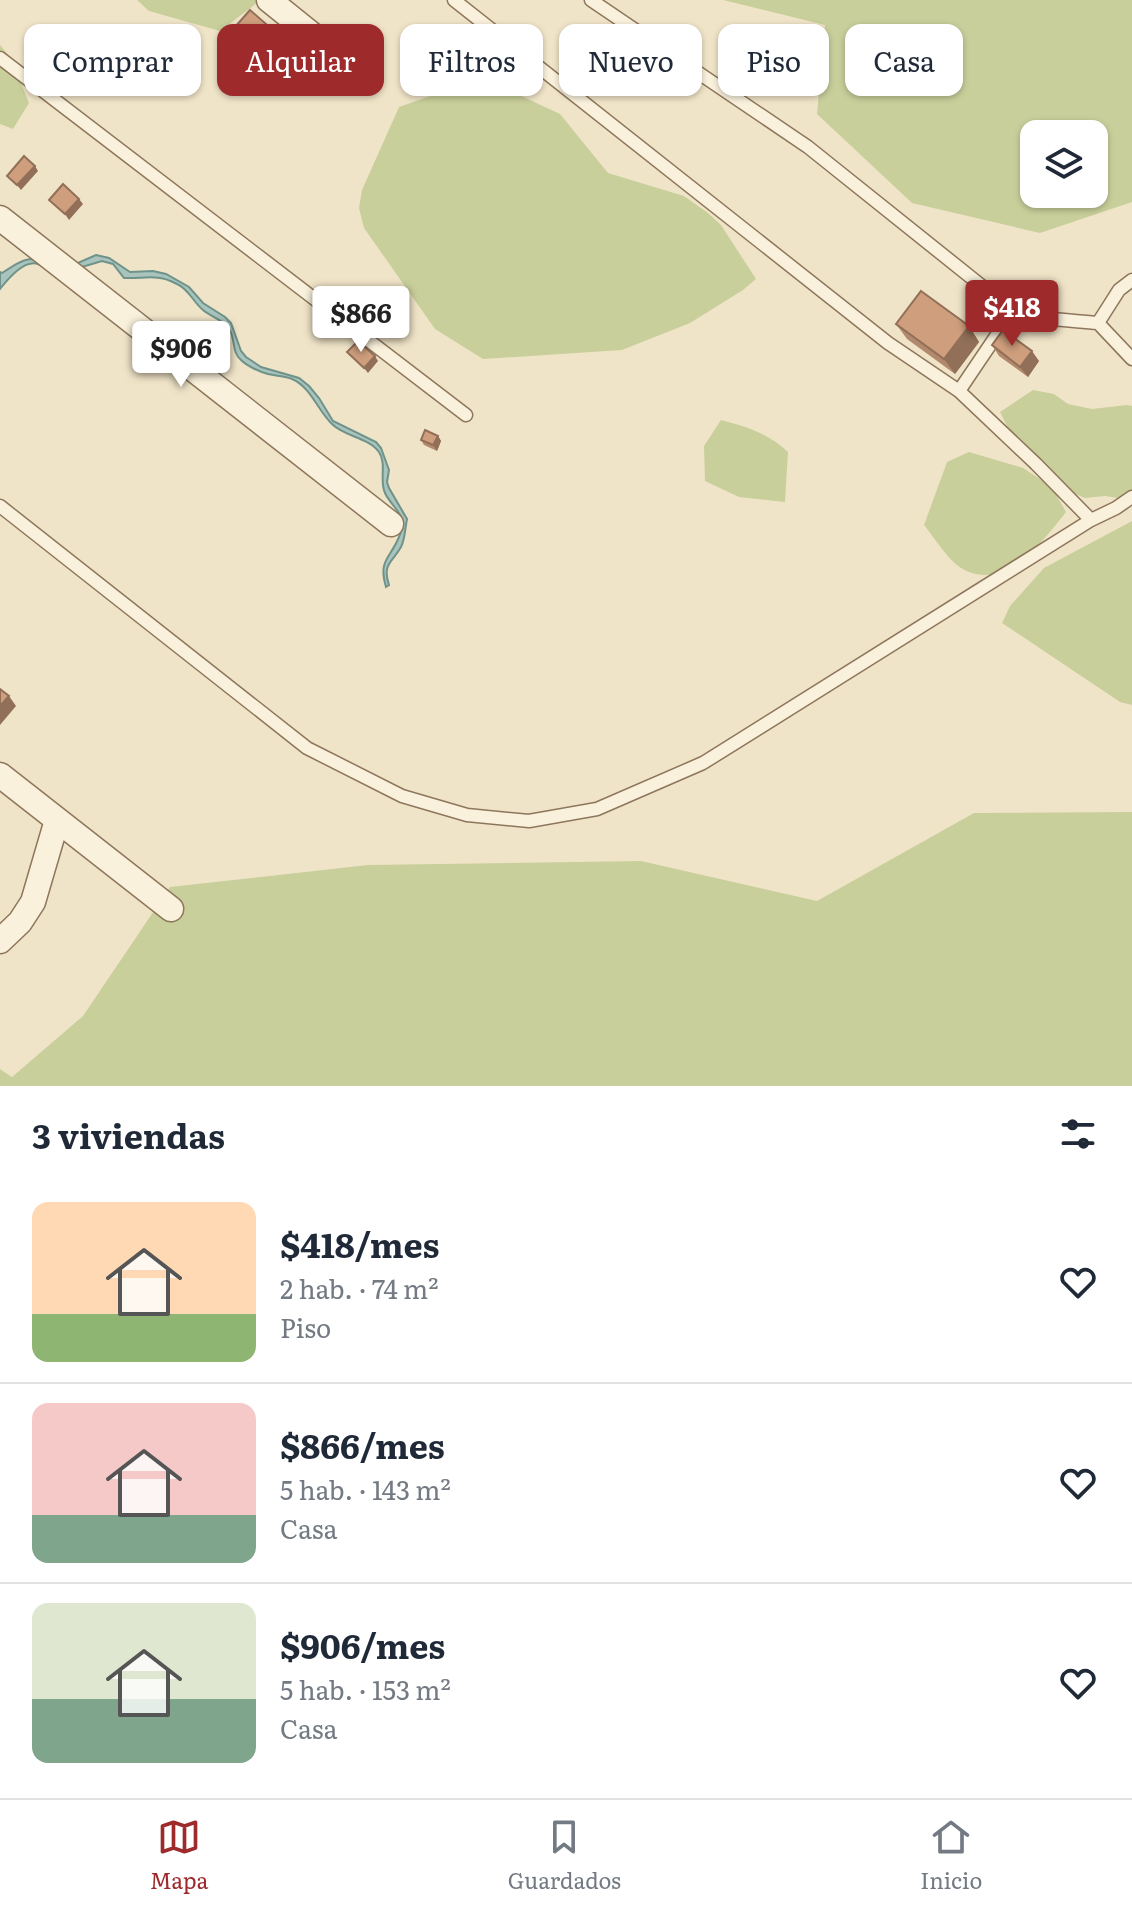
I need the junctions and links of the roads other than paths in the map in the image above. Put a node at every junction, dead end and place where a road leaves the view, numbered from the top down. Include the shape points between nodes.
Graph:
1 (269, 0) edge
2 (454, 0) edge
3 (591, 0) edge
4 (299, 24) edge
5 (0, 58) edge
6 (0, 218) edge
7 (1132, 280) edge
8 (1013, 311) junction
9 (1098, 323) junction
10 (1132, 359) edge
11 (959, 391) junction
12 (466, 415) dead end
13 (1132, 497) edge
14 (0, 506) edge
15 (1091, 520) junction
16 (391, 524) dead end
17 (0, 775) edge
18 (57, 820) junction
19 (171, 909) dead end
20 (0, 941) edge

1 - 4 street
2 - 11 lane via 888,343
3 - 8 lane via 808,147
5 - 12 lane
6 - 16 street
7 - 9 lane
8 - 9 lane
8 - 11 lane
9 - 10 lane
11 - 15 lane
13 - 15 lane
14 - 15 lane via 307,748 402,796 467,815 529,821 597,809 703,763
17 - 18 street
18 - 19 street
18 - 20 street via 33,902

